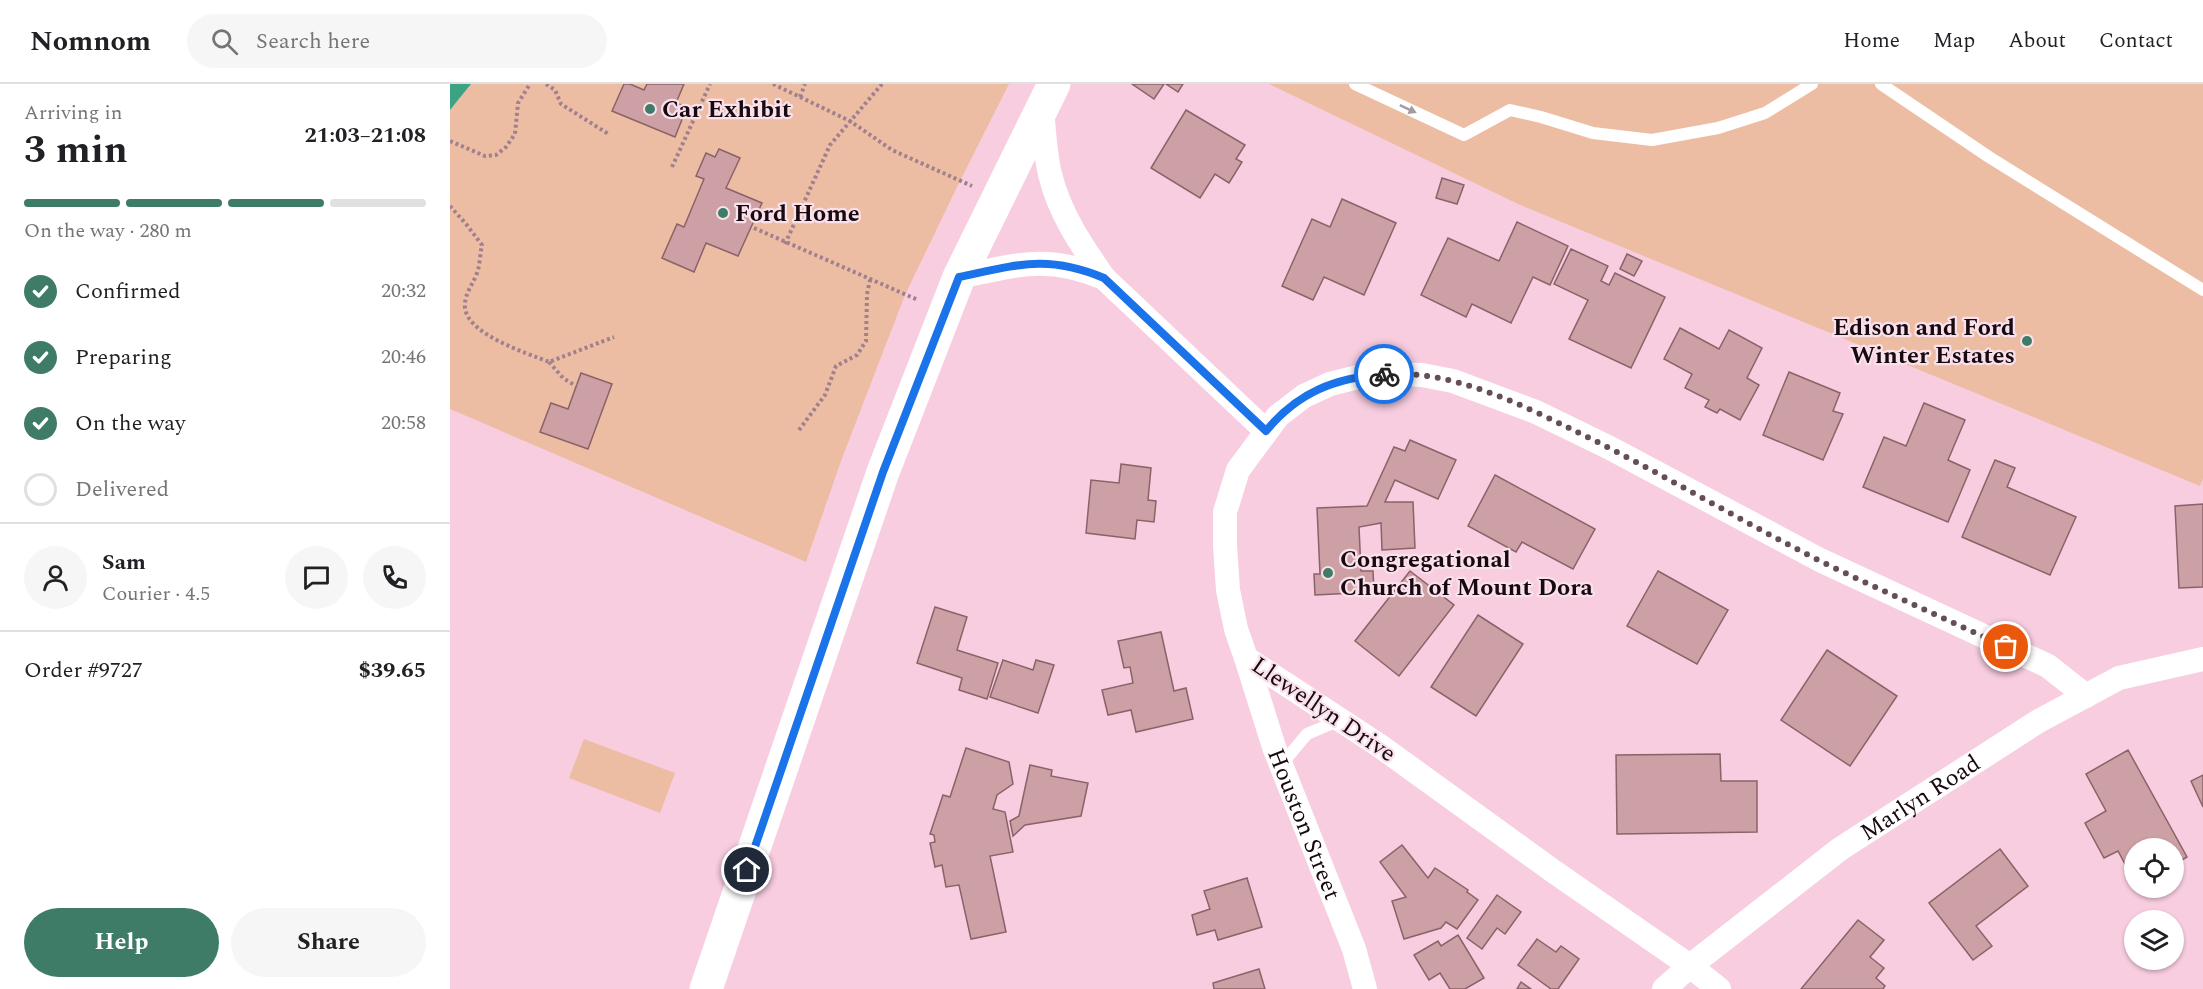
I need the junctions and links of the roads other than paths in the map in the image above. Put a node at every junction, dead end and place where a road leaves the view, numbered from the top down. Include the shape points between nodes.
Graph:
1 (1356, 84) edge
2 (1812, 84) edge
3 (1881, 84) edge
4 (1048, 97) edge
5 (959, 277) junction
6 (1104, 278) junction
7 (2203, 290) edge
8 (1266, 431) junction
9 (1246, 658) junction
10 (2203, 659) edge
11 (2086, 696) junction
12 (1340, 720) junction
13 (1281, 765) junction
14 (1690, 966) junction
15 (706, 989) edge
16 (1365, 989) edge
17 (1664, 989) edge
18 (1719, 989) edge

1 -> 2 lane via 1464,135 1510,110 1593,133 1652,140 1718,128 1765,113
3 - 7 lane via 1989,157
4 - 5 main road
4 - 6 street via 1049,174 1063,212
5 - 6 street via 1018,264 1051,263 1081,268
5 - 15 main road via 883,472
6 - 8 street
8 - 9 street, Llewellyn Drive via 1238,470 1226,512 1228,590
8 - 11 street, Llewellyn Drive via 1304,396 1330,384 1392,374 1453,381 1536,412 1610,448 1820,560 2048,666
9 - 12 street, Llewellyn Drive
9 - 13 street, Houston Street
10 - 11 street, Marlyn Road via 2119,678
11 - 14 street, Marlyn Road via 2027,728 1840,849
12 - 13 lane via 1306,734
12 - 14 street, Llewellyn Drive
13 - 16 street, Houston Street
14 - 17 street, Marlyn Road
14 - 18 street, Llewellyn Drive

